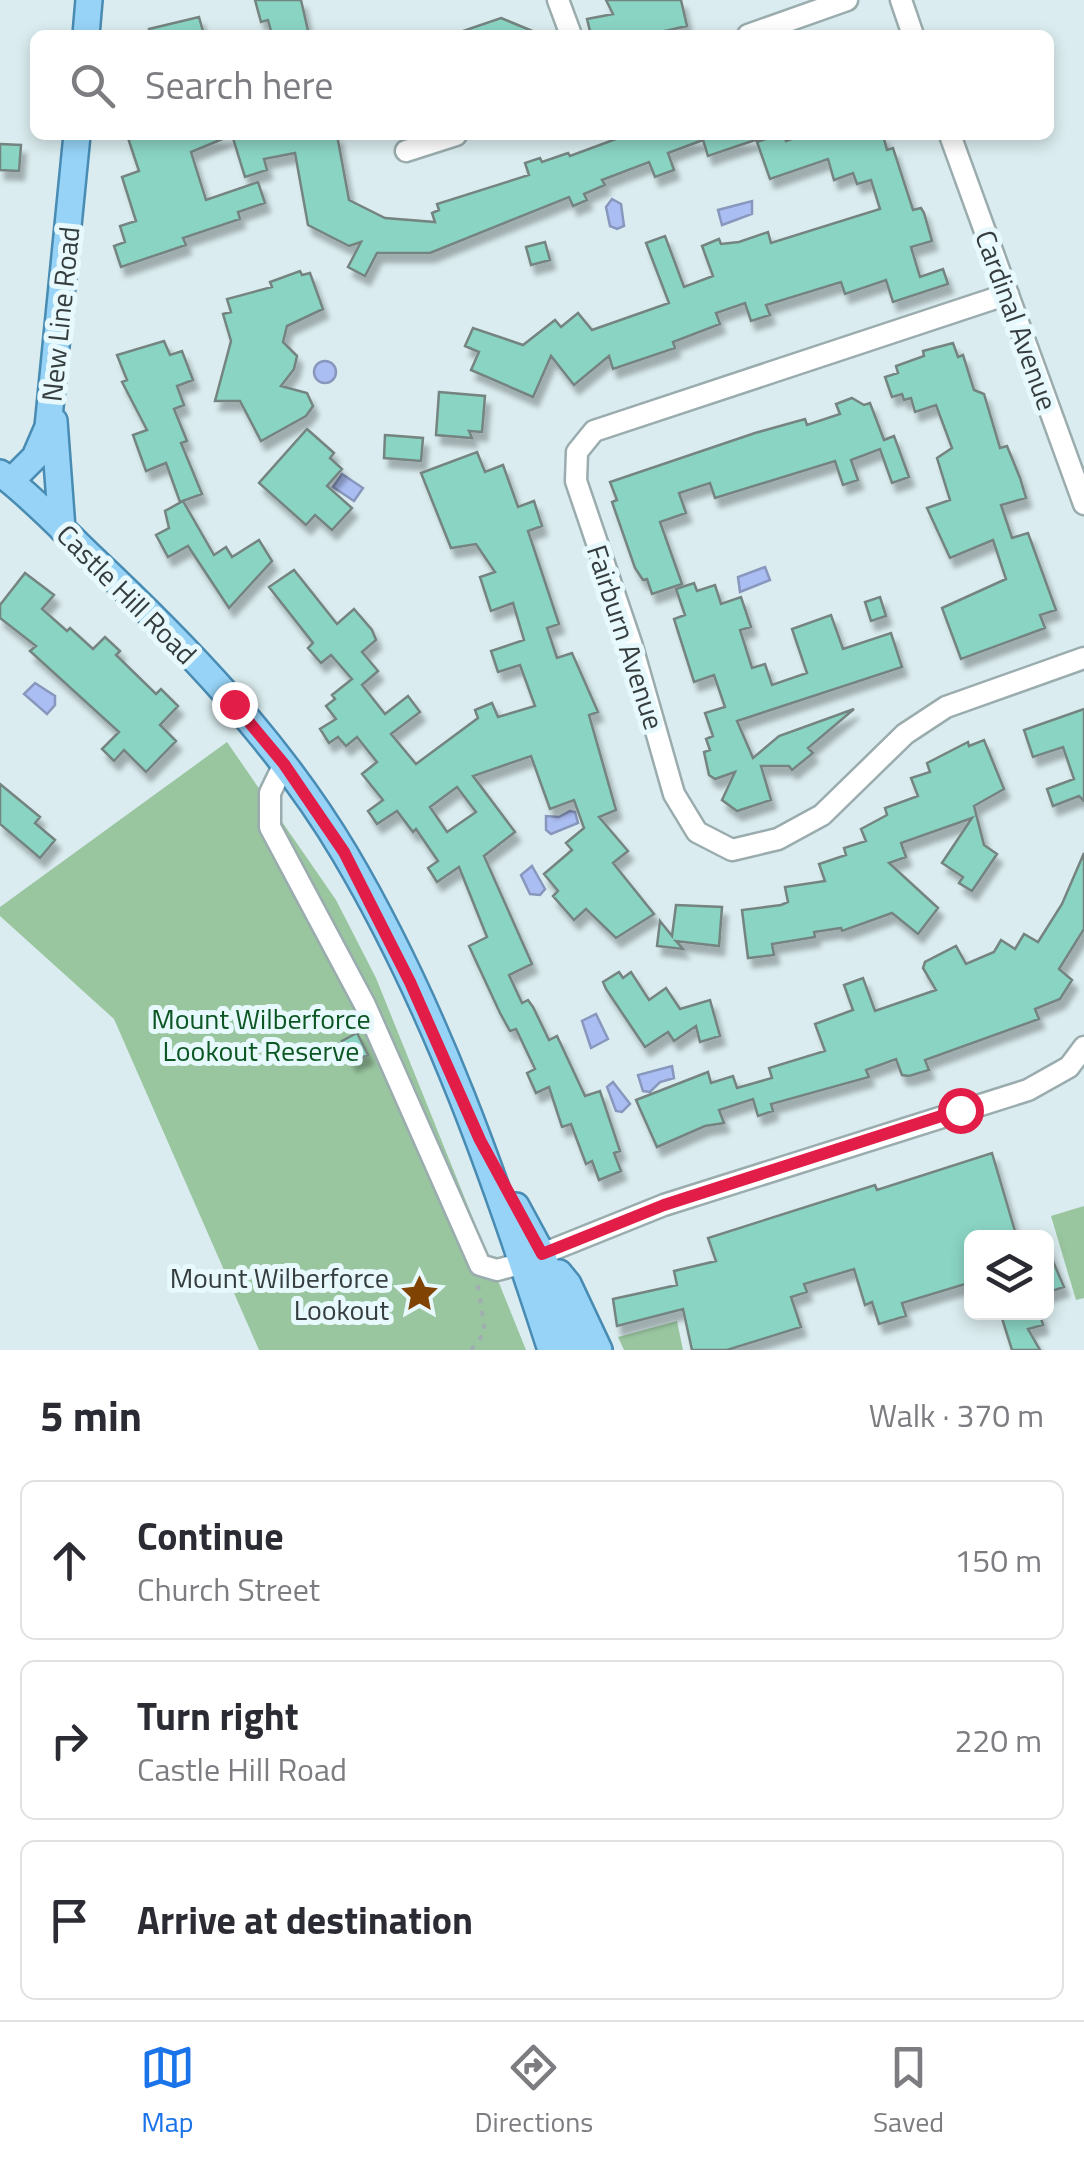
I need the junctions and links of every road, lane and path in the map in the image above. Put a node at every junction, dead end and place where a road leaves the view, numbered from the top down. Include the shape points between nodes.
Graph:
1 (89, 0) edge
2 (558, 0) edge
3 (847, 0) edge
4 (900, 0) edge
5 (86, 30) edge
6 (568, 30) edge
7 (762, 30) edge
8 (912, 30) edge
9 (77, 140) edge
10 (441, 140) edge
11 (952, 140) edge
12 (406, 152) dead end
13 (1008, 294) junction
14 (52, 406) junction
15 (6, 477) edge
16 (1084, 504) edge
17 (62, 529) junction
18 (1084, 658) edge
19 (284, 764) junction
20 (1084, 1047) edge
21 (532, 1258) junction
22 (480, 1265) junction
23 (471, 1350) edge
24 (551, 1350) edge
25 (575, 1350) edge
26 (599, 1350) edge

1 - 5 main road
2 - 6 street
3 - 7 street
4 - 8 street
9 - 14 main road, New Line Road
10 - 12 street
11 - 13 street, Cardinal Avenue
13 - 16 street, Cardinal Avenue
13 - 18 street, Fairburn Avenue via 594,431 578,452 576,481 674,794 696,832 732,850 778,839 822,815 905,734 946,707
14 - 15 main road, New Line Road via 44,443
14 - 17 main road
15 - 17 main road, Castle Hill Road
17 - 19 main road, Castle Hill Road via 148,610
19 - 21 main road, Castle Hill Road via 372,904
19 - 22 street via 270,793 270,827 365,1005
20 - 21 street via 1069,1067 1028,1090 664,1205
21 - 22 street via 497,1270
21 - 24 main road, Castle Hill Road
21 - 25 main road, Castle Hill Road
21 - 26 main road via 568,1284
22 - 23 path via 477,1296 486,1332

